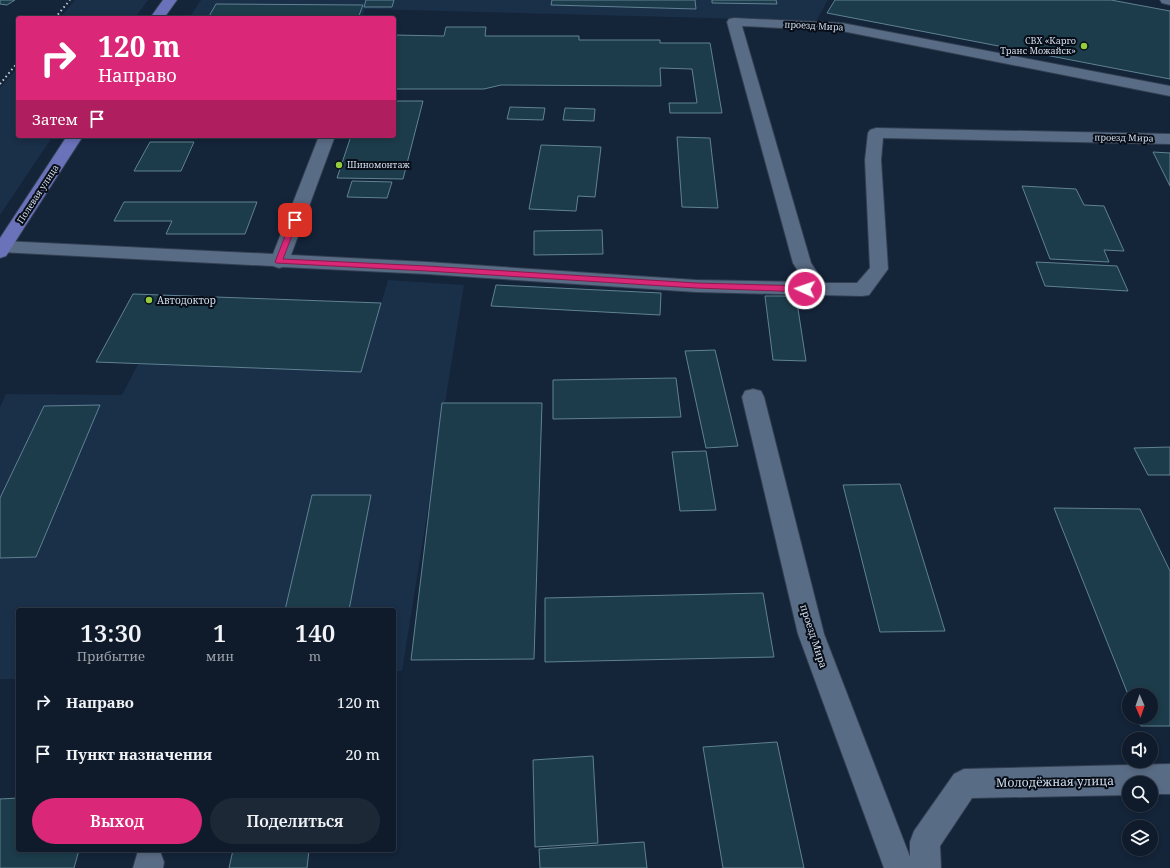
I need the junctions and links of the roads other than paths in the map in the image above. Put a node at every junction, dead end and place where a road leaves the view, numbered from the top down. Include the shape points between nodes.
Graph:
1 (170, 0) edge
2 (1167, 0) edge
3 (1170, 1) edge
4 (158, 16) edge
5 (1170, 92) edge
6 (74, 138) edge
7 (326, 138) edge
8 (1170, 139) edge
9 (2, 250) edge
10 (279, 262) junction
11 (819, 290) junction
12 (752, 397) dead end
13 (1170, 779) edge
14 (899, 868) edge
15 (926, 868) edge

1 - 4 main road
2 - 3 street
5 - 11 street, проезд Мира via 842,27 734,22 802,263
6 - 9 main road, Полевая улица
7 - 10 street
8 - 11 street, проезд Мира via 876,133 873,160 879,269 862,290
9 - 10 street, проезд Мира
10 - 11 street, проезд Мира via 427,268 696,286
12 - 14 street, проезд Мира via 811,634
13 - 15 street, Молодёжная улица via 964,784 925,842

